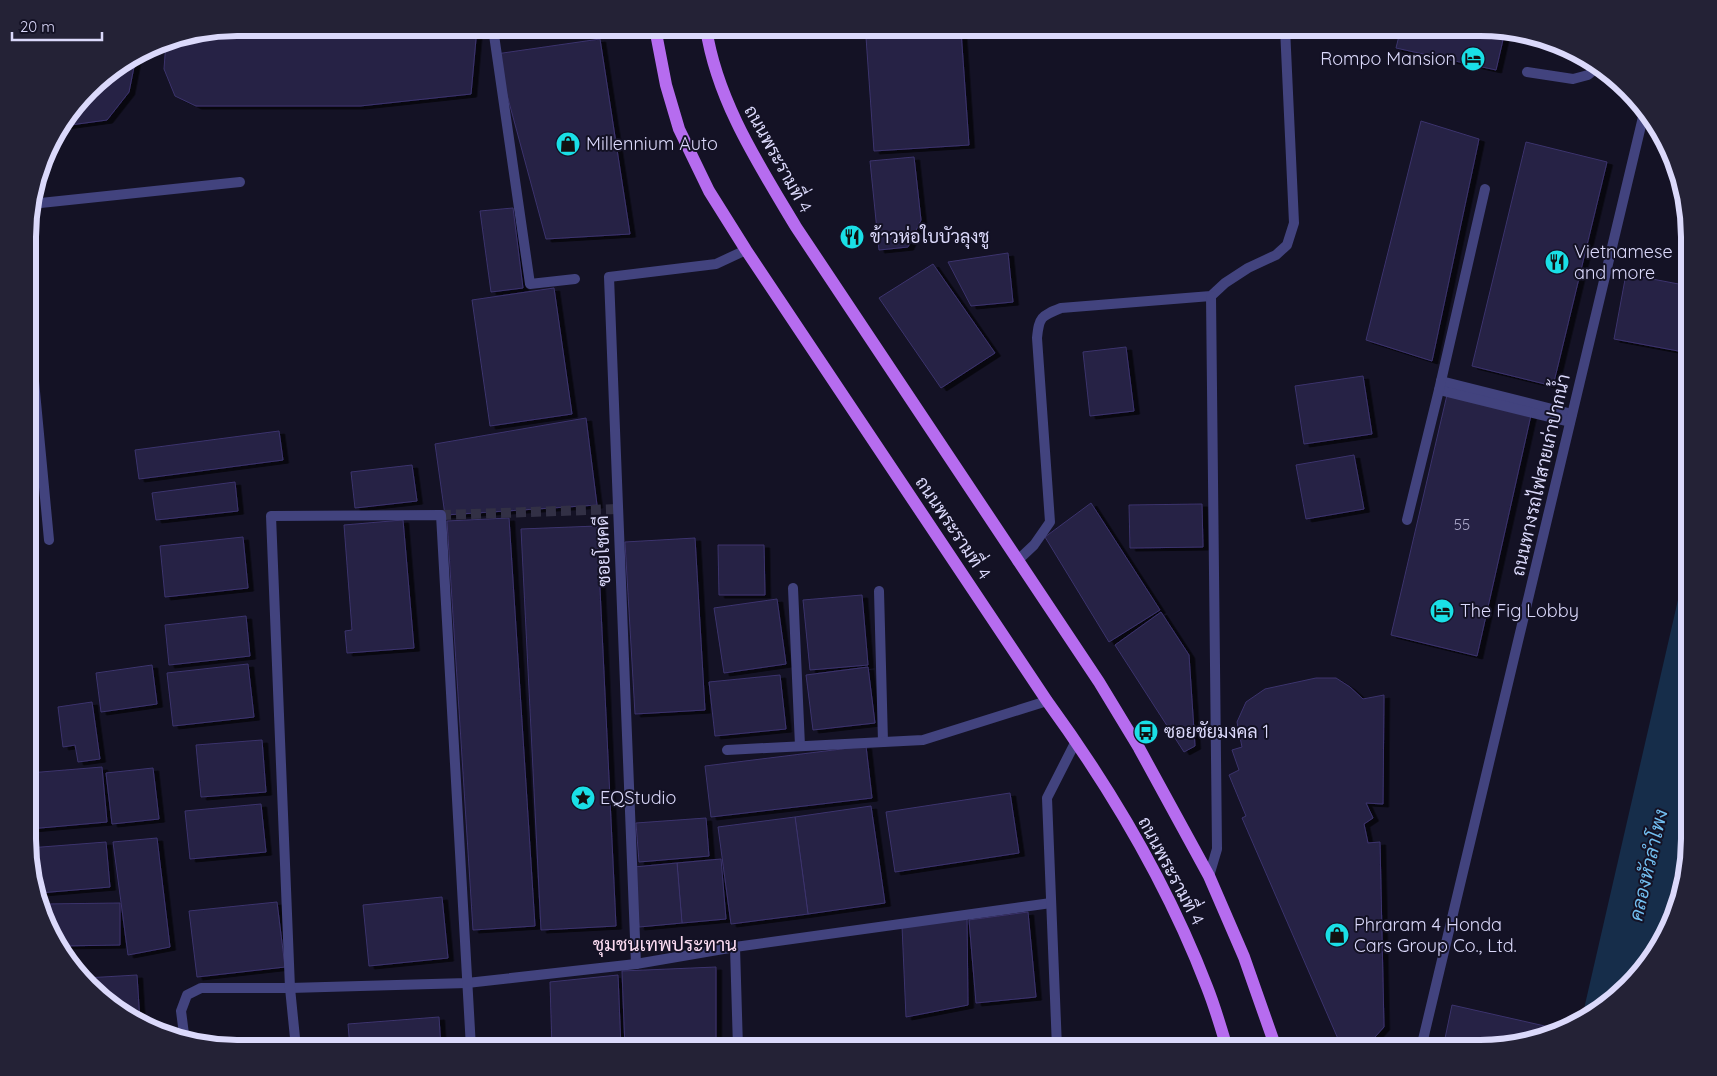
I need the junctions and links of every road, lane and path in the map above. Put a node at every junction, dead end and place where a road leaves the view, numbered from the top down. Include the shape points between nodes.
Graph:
1 (494, 36) edge
2 (656, 36) edge
3 (707, 36) edge
4 (1286, 36) edge
5 (1593, 71) edge
6 (1527, 72) dead end
7 (1642, 119) edge
8 (240, 182) dead end
9 (1485, 189) dead end
10 (39, 203) edge
11 (746, 250) junction
12 (575, 279) dead end
13 (1211, 296) junction
14 (1440, 385) junction
15 (36, 402) edge
16 (1571, 418) junction
17 (1406, 520) dead end
18 (49, 540) dead end
19 (1017, 561) junction
20 (794, 588) dead end
21 (878, 591) dead end
22 (1047, 702) junction
23 (1076, 741) junction
24 (883, 742) junction
25 (800, 746) junction
26 (726, 750) dead end
27 (1209, 876) junction
28 (1051, 904) junction
29 (735, 947) junction
30 (636, 964) junction
31 (467, 983) junction
32 (290, 988) junction
33 (184, 1033) edge
34 (295, 1040) edge
35 (471, 1040) edge
36 (738, 1040) edge
37 (1057, 1040) edge
38 (1224, 1040) edge
39 (1273, 1040) edge
40 (1423, 1040) edge

1 - 12 street via 530,284
2 - 11 main road, ถนนพระรามที่ 4 via 679,129 709,191
3 - 19 main road, ถนนพระรามที่ 4 via 724,94 750,151 796,227
4 - 13 street via 1294,223 1287,245 1276,255 1248,268
5 - 6 street via 1573,79
7 - 16 street, ถนนทางรถไฟสายเก่าปากน้ำ
8 - 10 street
9 - 14 street
11 - 22 main road, ถนนพระรามที่ 4
11 - 30 street, ซอยโชคดี via 716,264 609,277
13 - 19 street via 1061,308 1044,314 1038,325 1037,338 1050,522 1034,545
13 - 27 street via 1217,849
14 - 16 street
14 - 17 street
15 - 18 street
16 - 40 street, ถนนทางรถไฟสายเก่าปากน้ำ
19 - 27 main road, ถนนพระรามที่ 4 via 1099,682 1153,772
20 - 25 street
21 - 24 street
22 - 23 main road, ถนนพระรามที่ 4
22 - 24 street via 923,740
23 - 28 street via 1047,798
23 - 38 main road, ถนนพระรามที่ 4 via 1153,870 1183,928 1208,988
24 - 25 street
25 - 26 street
27 - 39 main road, ถนนพระรามที่ 4 via 1244,957
28 - 29 street
28 - 37 street
29 - 30 street
29 - 36 street
30 - 31 street
31 - 32 street
31 - 32 street via 442,515 271,516
31 - 35 street
32 - 33 street via 201,988 187,995 181,1011
32 - 34 street

